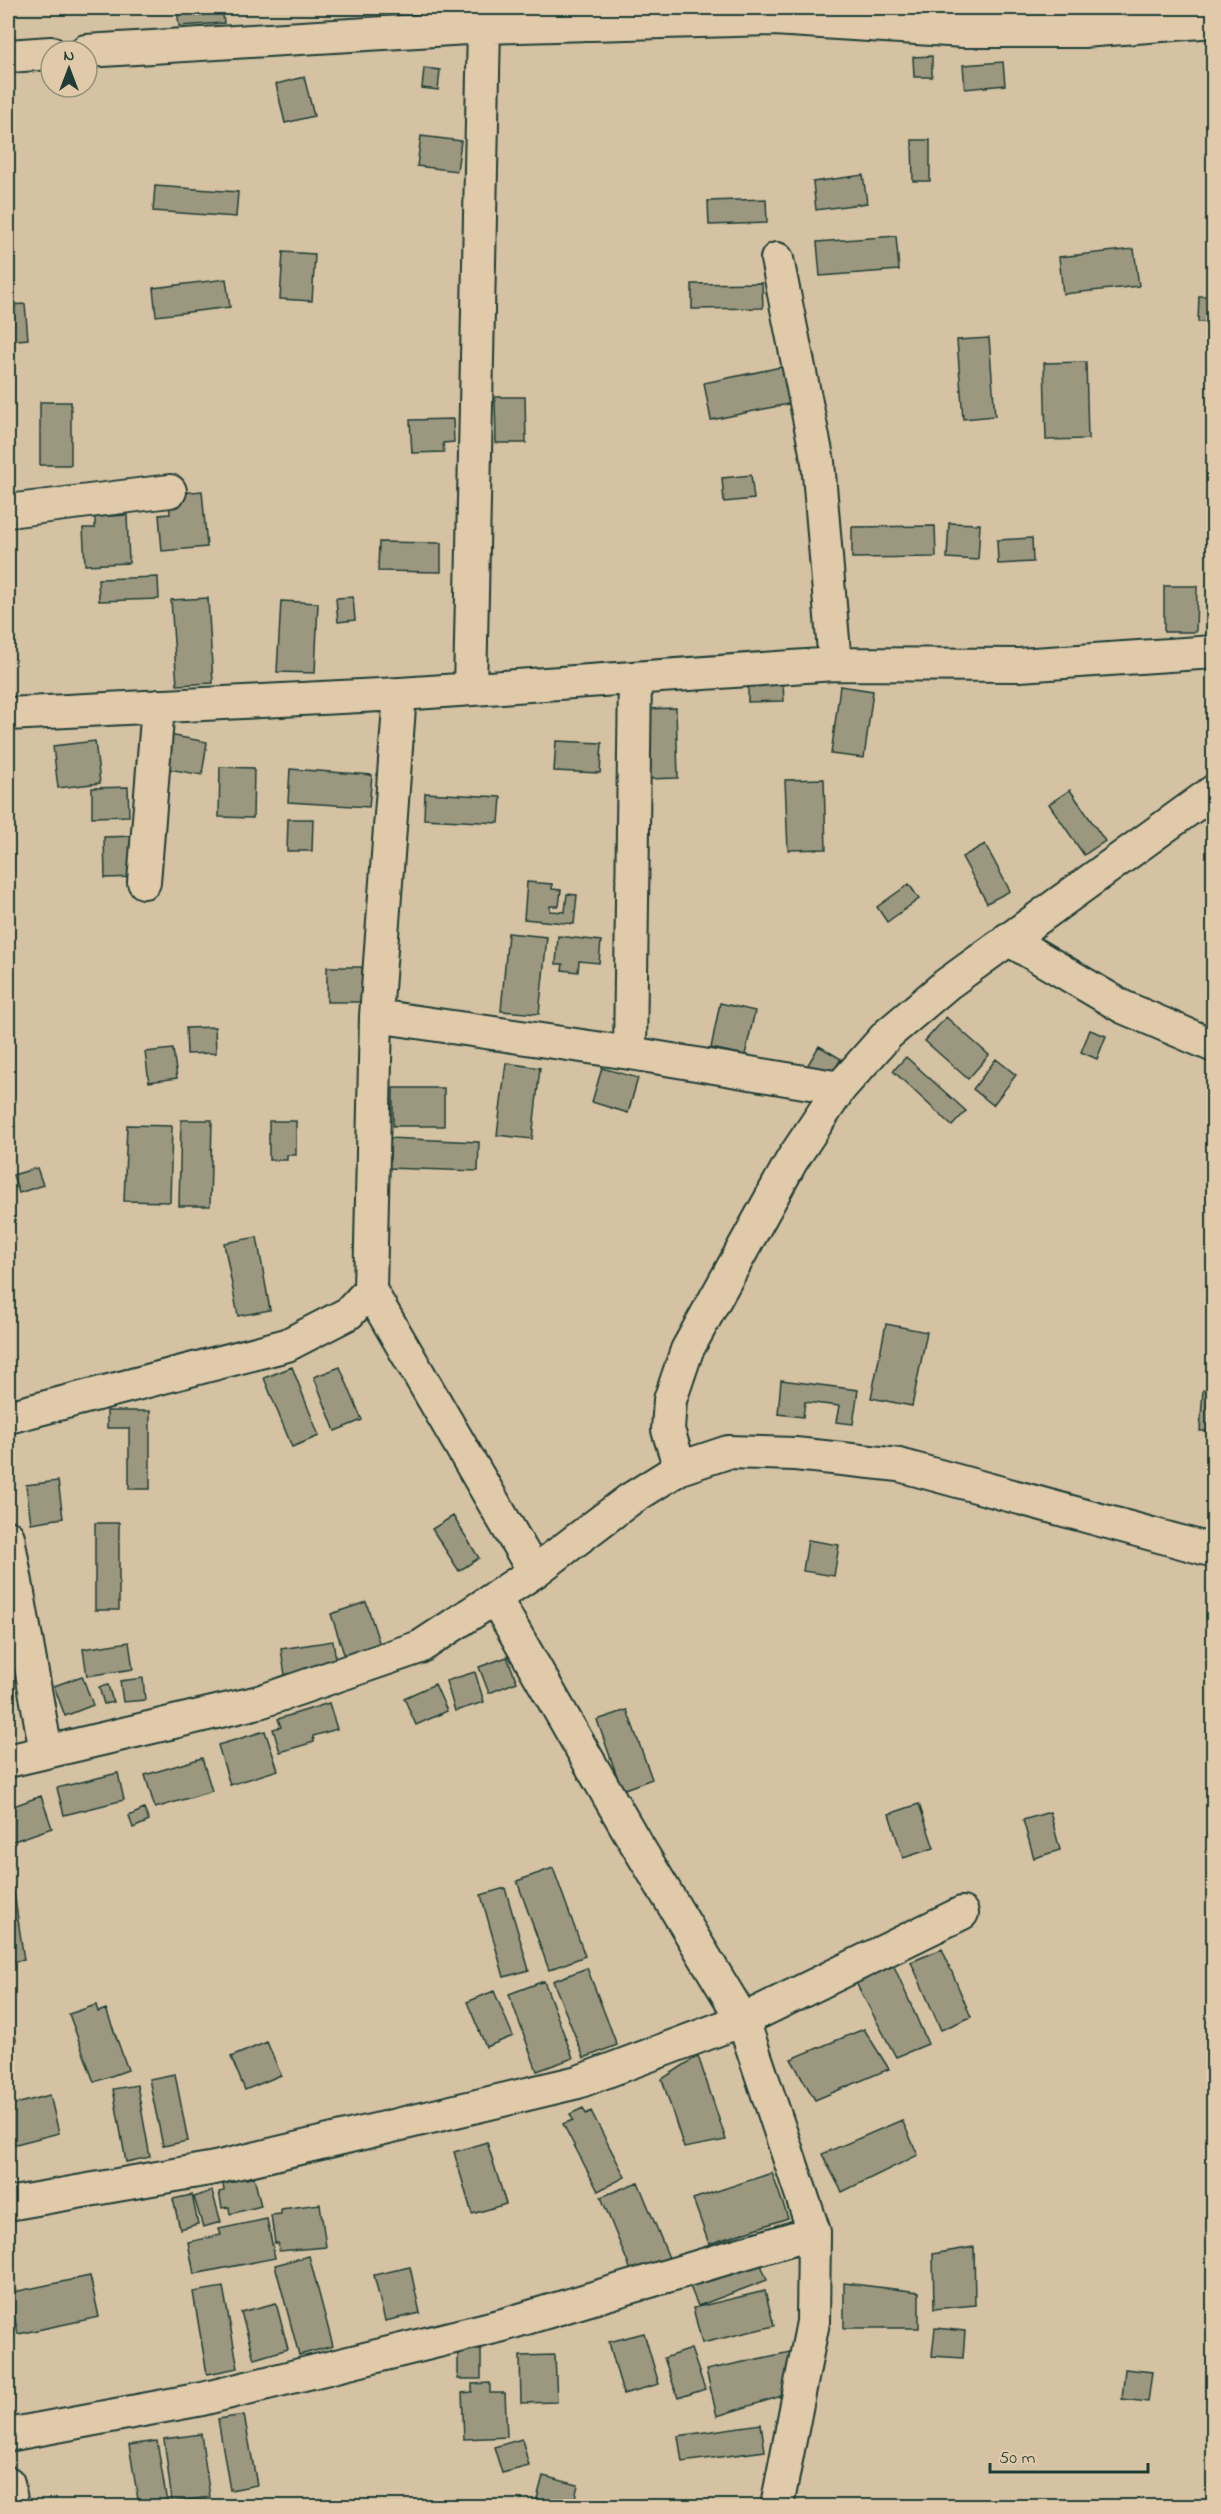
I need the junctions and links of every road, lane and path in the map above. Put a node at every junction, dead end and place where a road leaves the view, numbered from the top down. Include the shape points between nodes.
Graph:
1 (772, 13) edge
2 (1214, 21) edge
3 (484, 27) junction
4 (99, 50) edge
5 (39, 54) edge
6 (8, 56) edge
7 (777, 259) dead end
8 (170, 491) dead end
9 (8, 511) edge
10 (1214, 652) edge
11 (835, 664) junction
12 (635, 678) junction
13 (470, 689) junction
14 (400, 694) junction
15 (159, 706) junction
16 (8, 714) edge
17 (1214, 791) edge
18 (144, 882) dead end
19 (1008, 939) junction
20 (376, 1016) junction
21 (1214, 1046) edge
22 (630, 1053) junction
23 (840, 1088) junction
24 (370, 1290) junction
25 (8, 1417) edge
26 (680, 1468) junction
27 (8, 1537) edge
28 (1214, 1551) edge
29 (534, 1572) junction
30 (495, 1598) junction
31 (46, 1752) junction
32 (8, 1761) edge
33 (962, 1913) dead end
34 (743, 2020) junction
35 (8, 2204) edge
36 (814, 2232) junction
37 (8, 2435) edge
38 (8, 2482) edge
39 (12, 2506) edge
40 (777, 2506) edge

1 - 2 street via 964,31 1083,31
1 - 3 street
3 - 4 street
3 - 13 street
5 - 6 street
7 - 11 street via 818,462
8 - 9 street
10 - 11 street via 1019,665
11 - 12 street
12 - 13 street
12 - 22 street
13 - 14 street
14 - 15 street
14 - 20 street
15 - 16 street
15 - 18 street
17 - 19 street
19 - 21 street via 1123,1006
19 - 23 street via 888,1034
20 - 22 street
20 - 24 street
22 - 23 street
23 - 26 street via 792,1160 687,1350 670,1400 668,1430
24 - 25 street via 349,1313 287,1345
24 - 29 street
26 - 28 street via 728,1452 795,1454 899,1465
26 - 29 street via 629,1500
27 - 31 street
29 - 30 street
30 - 31 street via 420,1647 377,1662 259,1702
30 - 34 street
31 - 32 street
33 - 34 street
34 - 35 street via 578,2082 215,2168
34 - 36 street
36 - 37 street via 503,2325 202,2399
36 - 40 street via 813,2322
38 - 39 street

